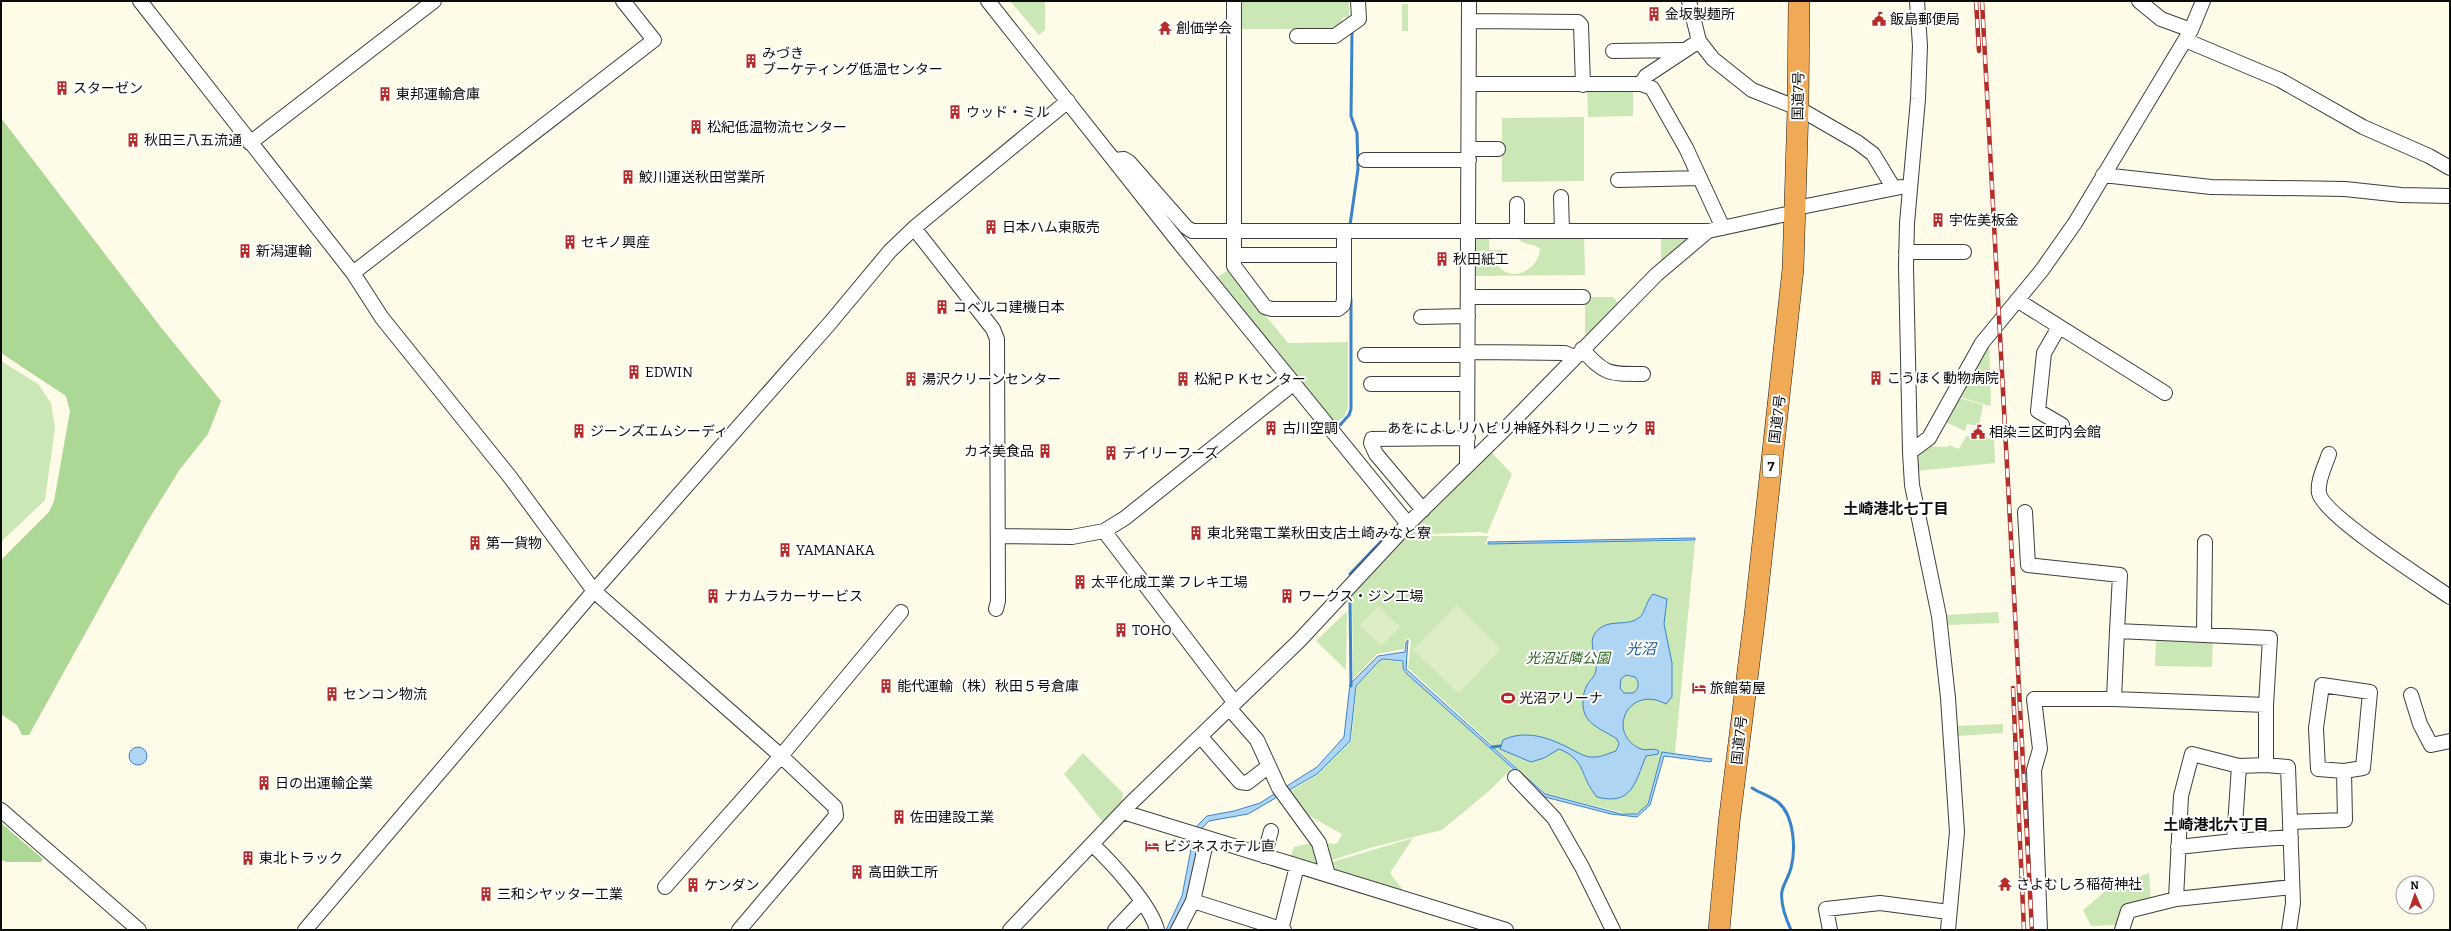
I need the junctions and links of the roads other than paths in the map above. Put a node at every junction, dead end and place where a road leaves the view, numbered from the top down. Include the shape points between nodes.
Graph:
1 (140, 1) edge
2 (434, 1) edge
3 (623, 1) edge
4 (988, 1) edge
5 (1001, 1) edge
6 (1234, 1) edge
7 (1358, 1) edge
8 (1469, 1) edge
9 (1689, 1) edge
10 (1799, 1) edge
11 (1917, 1) edge
12 (2139, 1) edge
13 (2203, 1) edge
14 (1001, 18) junction
15 (1469, 21) junction
16 (2188, 35) junction
17 (1296, 36) dead end
18 (1699, 41) junction
19 (1682, 50) junction
20 (1613, 51) dead end
21 (1470, 84) junction
22 (1641, 84) junction
23 (1582, 85) junction
24 (1068, 101) junction
25 (1798, 108) junction
26 (250, 144) junction
27 (1498, 149) dead end
28 (1469, 155) junction
29 (1114, 160) junction
30 (1365, 160) dead end
31 (2450, 168) edge
32 (2103, 176) junction
33 (1700, 178) junction
34 (1618, 180) dead end
35 (1893, 187) junction
36 (1910, 187) junction
37 (2450, 196) edge
38 (1561, 197) dead end
39 (1517, 204) dead end
40 (1796, 210) junction
41 (914, 228) junction
42 (1723, 228) junction
43 (1234, 231) junction
44 (1344, 231) junction
45 (1468, 231) junction
46 (1517, 231) junction
47 (1562, 231) junction
48 (1708, 231) junction
49 (1906, 252) junction
50 (1964, 252) dead end
51 (1234, 255) junction
52 (1344, 255) junction
53 (353, 273) junction
54 (1468, 297) junction
55 (1583, 297) dead end
56 (2017, 300) junction
57 (1468, 316) junction
58 (1421, 317) dead end
59 (2059, 327) junction
60 (1468, 353) junction
61 (1578, 353) junction
62 (1365, 355) dead end
63 (1643, 374) dead end
64 (1294, 383) junction
65 (1371, 384) dead end
66 (1468, 384) junction
67 (2165, 393) dead end
68 (2062, 425) dead end
69 (1468, 438) junction
70 (1910, 452) junction
71 (2329, 454) dead end
72 (1467, 466) junction
73 (1422, 510) junction
74 (2025, 512) dead end
75 (1408, 524) junction
76 (1104, 531) junction
77 (998, 536) junction
78 (2205, 542) dead end
79 (594, 591) junction
80 (2450, 597) edge
81 (996, 609) dead end
82 (901, 612) dead end
83 (2117, 631) junction
84 (2204, 635) junction
85 (2411, 695) dead end
86 (2114, 699) junction
87 (2266, 705) junction
88 (1232, 706) junction
89 (1200, 737) junction
90 (2450, 741) edge
91 (782, 756) junction
92 (2266, 765) junction
93 (2239, 766) junction
94 (1265, 769) dead end
95 (2344, 771) junction
96 (1515, 777) dead end
97 (1, 810) edge
98 (1123, 812) junction
99 (2290, 822) junction
100 (1271, 831) dead end
101 (1201, 835) junction
102 (2291, 837) junction
103 (2234, 841) junction
104 (1092, 844) junction
105 (2178, 847) junction
106 (1264, 856) junction
107 (1297, 866) junction
108 (1328, 875) junction
109 (2292, 886) junction
110 (665, 887) dead end
111 (2176, 899) junction
112 (1193, 901) junction
113 (1141, 902) junction
114 (1950, 912) junction
115 (139, 930) edge
116 (305, 930) edge
117 (739, 930) edge
118 (1010, 930) edge
119 (1115, 930) edge
120 (1157, 930) edge
121 (1178, 930) edge
122 (1282, 930) edge
123 (1506, 930) edge
124 (1613, 930) edge
125 (1719, 930) edge
126 (1830, 930) edge
127 (1948, 930) edge
128 (2040, 930) edge
129 (2122, 930) edge
130 (2289, 930) edge

1 - 26 street
2 - 26 street
3 - 53 street via 654,40
4 - 14 street
5 - 14 street
6 - 43 street
7 - 17 street via 1359,25 1335,36
8 - 15 street
9 - 18 street
10 - 25 highway, 国道7号 / 7
11 - 36 street via 1920,46
12 - 16 street via 2160,19
13 - 16 street
14 - 24 street
15 - 21 street
15 - 23 street via 1578,22 1581,25
16 - 31 street via 2280,80 2363,127 2430,156
16 - 32 street
18 - 19 street
18 - 25 street via 1713,59 1752,90
19 - 20 street
19 - 22 street via 1646,76
21 - 23 street
21 - 28 street
22 - 23 street
22 - 33 street via 1652,88
24 - 29 street
24 - 41 street
25 - 35 street via 1873,154
25 - 40 highway, 国道7号 / 7
26 - 53 street
27 - 28 street
28 - 30 street
28 - 45 street
29 - 43 street via 1124,159 1129,162 1192,231
29 - 64 street
32 - 37 street via 2211,186 2346,189 2401,195
32 - 56 street via 2075,223
33 - 34 street
33 - 42 street
35 - 36 street
35 - 40 street
36 - 49 street
38 - 47 street
39 - 46 street
40 - 42 street
40 - 125 highway, 国道7号 / 7 via 1784,360
41 - 77 street via 993,329 997,339
41 - 79 street via 890,251
42 - 48 street
43 - 44 street
43 - 51 street
44 - 45 street
44 - 52 street
45 - 46 street
45 - 54 street
46 - 47 street
47 - 48 street
48 - 61 street via 1656,274
49 - 50 street
49 - 70 street
51 - 52 street
51 - 52 street via 1234,266 1238,273 1266,307 1272,310 1338,309 1343,305 1344,299
53 - 79 street via 382,318 510,476
54 - 55 street
54 - 57 street
56 - 59 street
56 - 70 street via 1982,342 1929,438
57 - 58 street
57 - 60 street
59 - 67 street
59 - 68 street via 2044,353 2038,411
60 - 61 street
60 - 62 street
60 - 66 street
61 - 63 street via 1603,370 1621,374
61 - 72 street
64 - 75 street
64 - 76 street via 1125,518
65 - 66 street
66 - 69 street
69 - 72 street
69 - 73 street via 1372,438 1371,443 1376,454
70 - 114 street via 1912,485 1939,616 1948,698 1958,832
71 - 80 street via 2318,484 2321,499 2351,528
72 - 73 street
73 - 75 street
74 - 83 street via 2028,565 2120,575
75 - 88 street via 1299,642
76 - 77 street via 1072,537
76 - 88 street
77 - 81 street
78 - 84 street
79 - 91 street
79 - 116 street
82 - 91 street
83 - 84 street
83 - 86 street
84 - 87 street via 2270,638
85 - 90 street via 2420,724 2431,745
86 - 87 street
86 - 128 street via 2034,699 2040,749 2034,770
87 - 92 street
88 - 89 street
88 - 108 street via 1257,740 1282,792 1319,844
89 - 94 street via 1240,782 1247,783
89 - 98 street
91 - 110 street
91 - 117 street via 835,807 836,816
92 - 93 street
92 - 99 street via 2288,767
93 - 103 street
93 - 105 street via 2192,754 2181,796
95 - 95 street via 2318,769 2316,728 2322,685 2370,692 2363,768
95 - 99 street via 2345,820
96 - 124 street via 1554,818
97 - 115 street
98 - 101 street
98 - 104 street
99 - 102 street
100 - 106 street
101 - 106 street
101 - 112 street
102 - 103 street
102 - 109 street
103 - 105 street
104 - 113 street via 1113,864
104 - 118 street
105 - 111 street
106 - 107 street
107 - 108 street
107 - 122 street
108 - 123 street
109 - 111 street
109 - 130 street via 2293,903
111 - 129 street via 2128,911
112 - 121 street
112 - 122 street
113 - 119 street
113 - 120 street
114 - 126 street via 1880,903 1826,909
114 - 127 street

